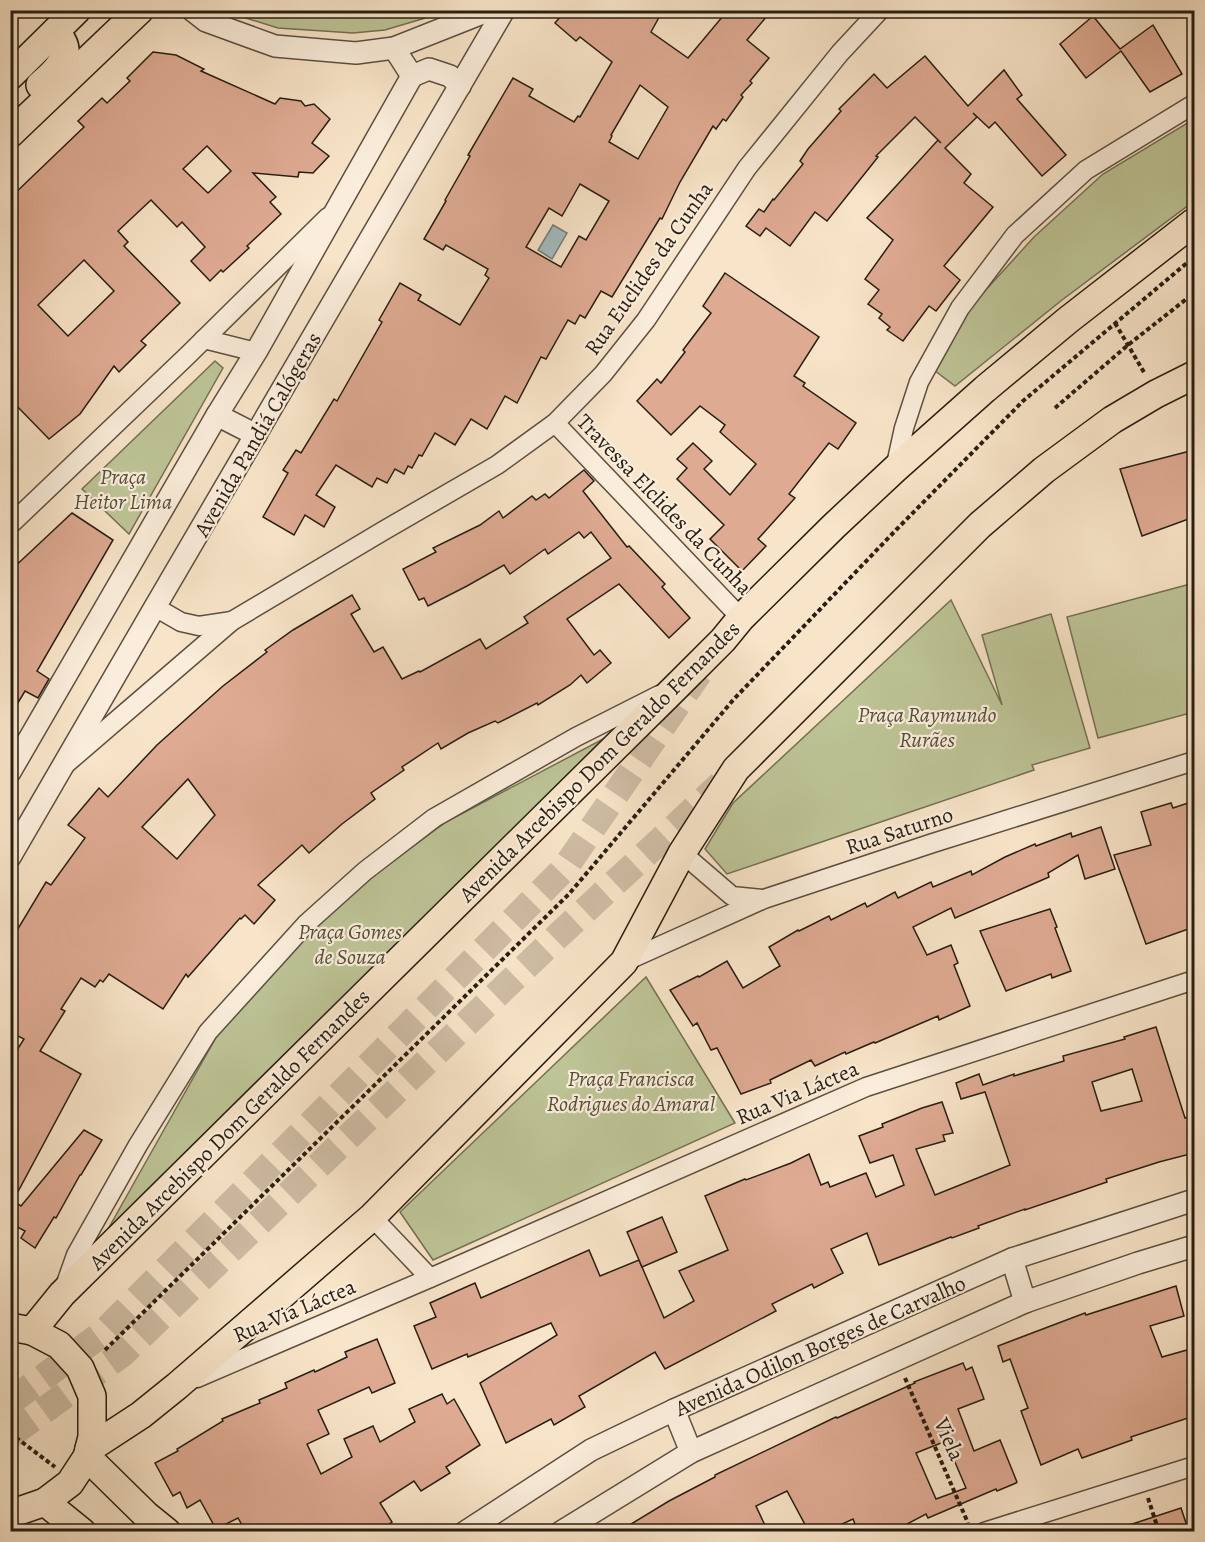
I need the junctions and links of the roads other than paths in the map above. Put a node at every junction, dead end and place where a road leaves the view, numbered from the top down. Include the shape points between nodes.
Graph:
1 (77, 10) edge
2 (140, 10) edge
3 (192, 10) edge
4 (490, 10) edge
5 (504, 10) edge
6 (880, 10) edge
7 (56, 31) junction
8 (394, 48) junction
9 (10, 76) edge
10 (412, 76) junction
11 (460, 86) junction
12 (1194, 104) edge
13 (10, 112) edge
14 (10, 134) edge
15 (334, 211) junction
16 (1194, 222) edge
17 (204, 339) junction
18 (256, 352) junction
19 (1194, 375) edge
20 (217, 415) junction
21 (555, 423) junction
22 (256, 435) junction
23 (894, 469) junction
24 (10, 525) edge
25 (155, 607) junction
26 (741, 618) junction
27 (232, 621) junction
28 (676, 687) junction
29 (1194, 761) edge
30 (64, 767) junction
31 (10, 772) edge
32 (682, 854) junction
33 (10, 857) edge
34 (764, 899) junction
35 (624, 962) junction
36 (1194, 980) edge
37 (1194, 1200) edge
38 (372, 1217) junction
39 (1194, 1246) edge
40 (1012, 1259) junction
41 (430, 1278) junction
42 (62, 1294) junction
43 (1025, 1302) junction
44 (21, 1329) edge
45 (177, 1386) junction
46 (674, 1410) junction
47 (692, 1452) junction
48 (88, 1453) junction
49 (1194, 1466) edge
50 (45, 1502) junction
51 (10, 1512) edge
52 (82, 1532) edge
53 (167, 1532) edge
54 (465, 1532) edge
55 (561, 1532) edge
56 (984, 1532) edge

1 - 7 main road
2 - 14 main road
3 - 8 street via 206,21 274,45 356,53
4 - 8 street
5 - 11 street, Avenida Pandiá Calógeras
6 - 21 street, Rua Euclides da Cunha via 747,168 646,320 603,374
7 - 9 main road
7 - 13 main road via 66,51 58,68
8 - 10 street
10 - 11 street via 429,69 450,76
10 - 15 street, Avenida Pandiá Calógeras
11 - 22 street, Avenida Pandiá Calógeras
12 - 23 street via 1086,171 1015,235 960,308 919,382
15 - 17 street
15 - 18 street, Avenida Pandiá Calógeras
16 - 23 main road, Avenida Arcebispo Dom Geraldo Fernandes via 1059,328
17 - 18 street
17 - 24 street
18 - 20 street, Avenida Pandiá Calógeras
19 - 32 main road via 1112,420 1044,470 980,525 736,770
20 - 22 street
20 - 31 street, Avenida Pandiá Calógeras
21 - 26 street, Travessa Elclides da Cunha
21 - 27 street, Rua Euclides da Cunha via 497,465
22 - 25 street, Avenida Pandiá Calógeras
23 - 26 main road, Avenida Arcebispo Dom Geraldo Fernandes
25 - 27 street, Rua Euclides da Cunha via 181,622 199,626
25 - 30 street, Avenida Pandiá Calógeras
26 - 28 main road, Avenida Arcebispo Dom Geraldo Fernandes
27 - 30 street, Rua Euclides da Cunha
28 - 42 main road, Avenida Arcebispo Dom Geraldo Fernandes
28 - 42 street via 576,737 434,818 365,871 306,924 208,1032 76,1255
29 - 34 street, Rua Saturno
30 - 33 street, Avenida Pandiá Calógeras
32 - 34 street via 732,896
32 - 35 main road
34 - 35 street, Rua Saturno
35 - 38 main road
36 - 41 street, Rua Via Láctea via 866,1087
37 - 40 street, Avenida Odilon Borges de Carvalho
38 - 41 street
38 - 45 main road
39 - 43 street, Avenida Odilon Borges de Carvalho
40 - 43 street
40 - 46 street, Avenida Odilon Borges de Carvalho
41 - 45 street, Rua Via Láctea
42 - 44 main road, Avenida Arcebispo Dom Geraldo Fernandes
43 - 47 street, Avenida Odilon Borges de Carvalho
44 - 48 main road via 59,1346 80,1368 92,1396
45 - 48 main road
46 - 47 street
46 - 54 street, Avenida Odilon Borges de Carvalho via 591,1450
47 - 55 street, Avenida Odilon Borges de Carvalho
48 - 50 main road via 70,1483
48 - 53 main road
49 - 56 street
50 - 51 main road
50 - 52 main road

